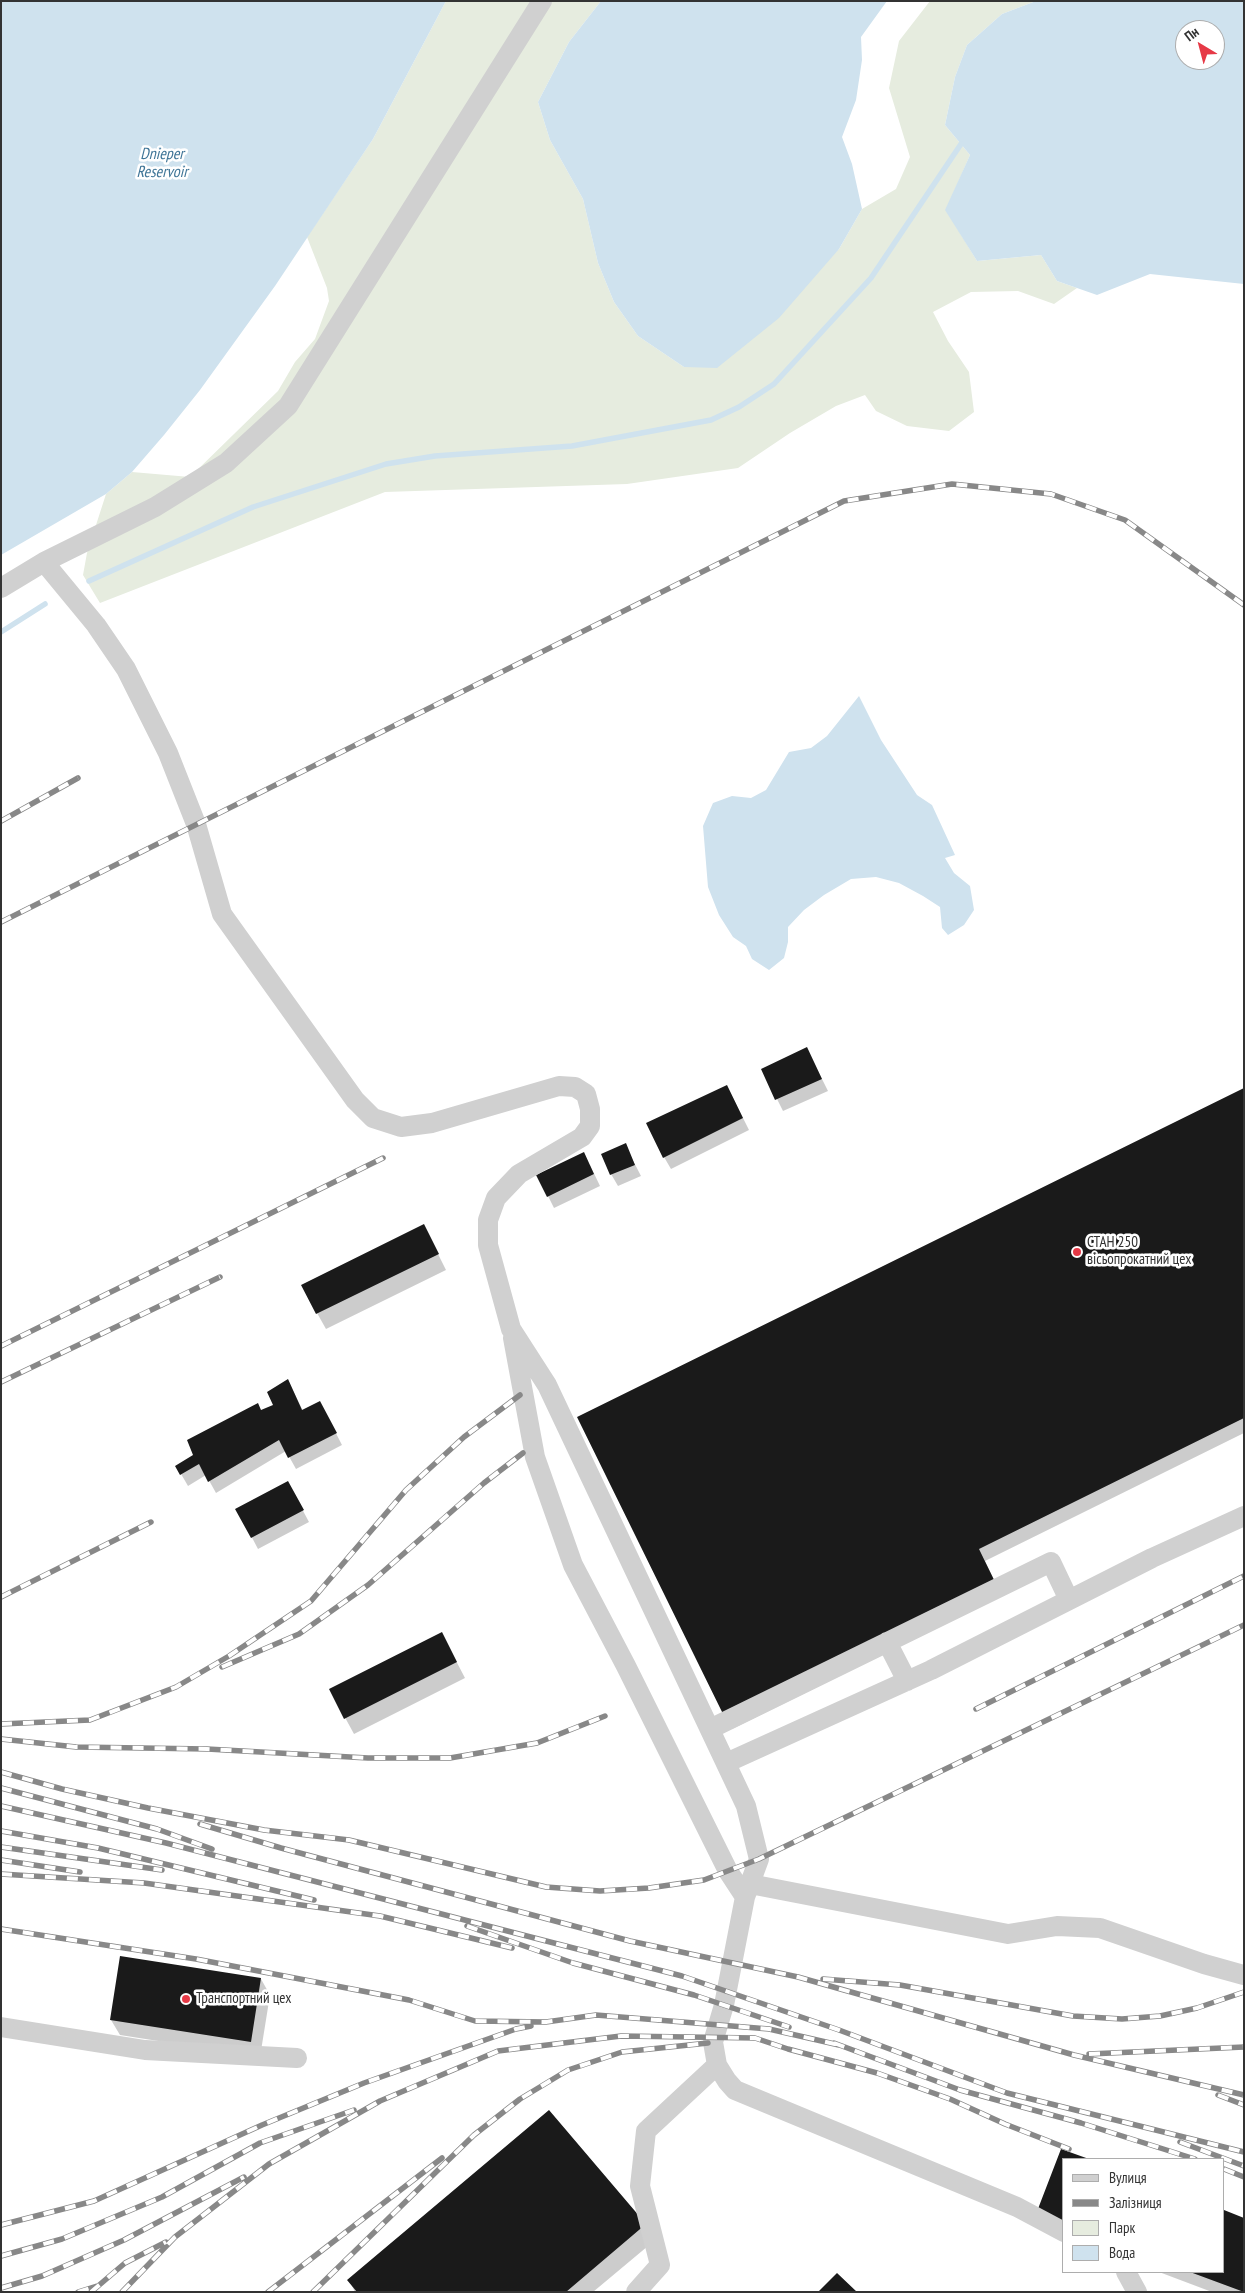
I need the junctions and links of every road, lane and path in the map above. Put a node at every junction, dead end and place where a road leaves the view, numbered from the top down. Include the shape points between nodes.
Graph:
1 (542, 1) edge
2 (44, 562) junction
3 (1, 588) edge
4 (511, 1329) junction
5 (1244, 1516) edge
6 (1069, 1600) junction
7 (886, 1642) junction
8 (907, 1681) junction
9 (710, 1729) junction
10 (726, 1763) junction
11 (747, 1890) junction
12 (1244, 1975) edge
13 (1, 2027) edge
14 (297, 2058) dead end
15 (717, 2065) junction
16 (1062, 2231) edge
17 (1127, 2273) edge
18 (636, 2292) edge
19 (1137, 2292) edge

1 - 2 lane via 288,406 226,463 155,507
2 - 3 lane
2 - 4 lane via 126,669 168,753 196,824 222,914 355,1100 373,1118 401,1127 432,1123 558,1086 575,1086 586,1094 590,1126 582,1137 519,1174 496,1198 488,1220 488,1245
4 - 9 lane via 547,1386
4 - 11 lane via 534,1457 573,1565 728,1871
5 - 6 lane
6 - 7 lane via 1051,1562
6 - 8 lane
7 - 8 lane
7 - 9 lane
8 - 10 lane
9 - 10 lane
10 - 11 lane via 746,1806 760,1859
11 - 12 lane via 1008,1934 1057,1926 1100,1928
11 - 15 lane via 713,2042
13 - 14 lane via 145,2050
15 - 16 lane via 735,2090 1017,2207
15 - 18 lane via 646,2131 640,2186 660,2265
17 - 19 lane

